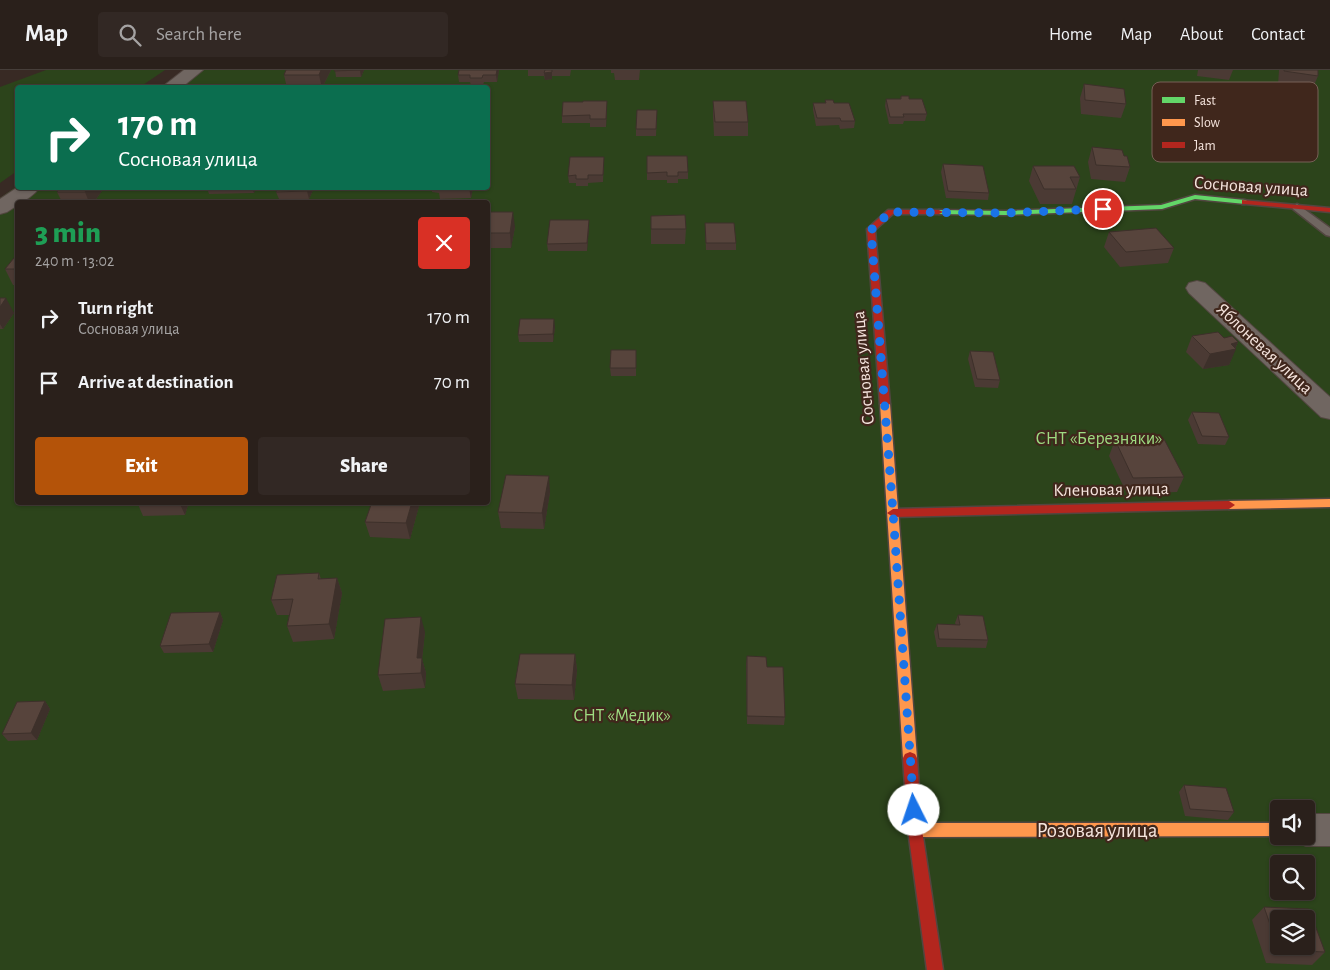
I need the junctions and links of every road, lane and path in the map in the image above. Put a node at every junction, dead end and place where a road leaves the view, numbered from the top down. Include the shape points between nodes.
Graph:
1 (195, 70) edge
2 (173, 85) edge
3 (26, 190) edge
4 (1297, 207) junction
5 (0, 208) edge
6 (1330, 210) edge
7 (1330, 233) edge
8 (1197, 288) dead end
9 (1330, 411) edge
10 (1330, 503) edge
11 (893, 512) junction
12 (915, 830) junction
13 (1270, 830) edge
14 (1315, 830) edge
15 (1330, 830) edge
16 (935, 970) edge

1 - 2 street
3 - 5 street
4 - 6 street, Сосновая улица
4 - 7 lane
4 - 11 street, Сосновая улица via 1195,197 1162,207 1005,213 890,212 871,230
8 - 9 street, Яблоневая улица
10 - 11 street, Кленовая улица
11 - 12 street, Сосновая улица
12 - 13 street, Розовая улица
12 - 16 street, Сосновая улица
14 - 15 street

